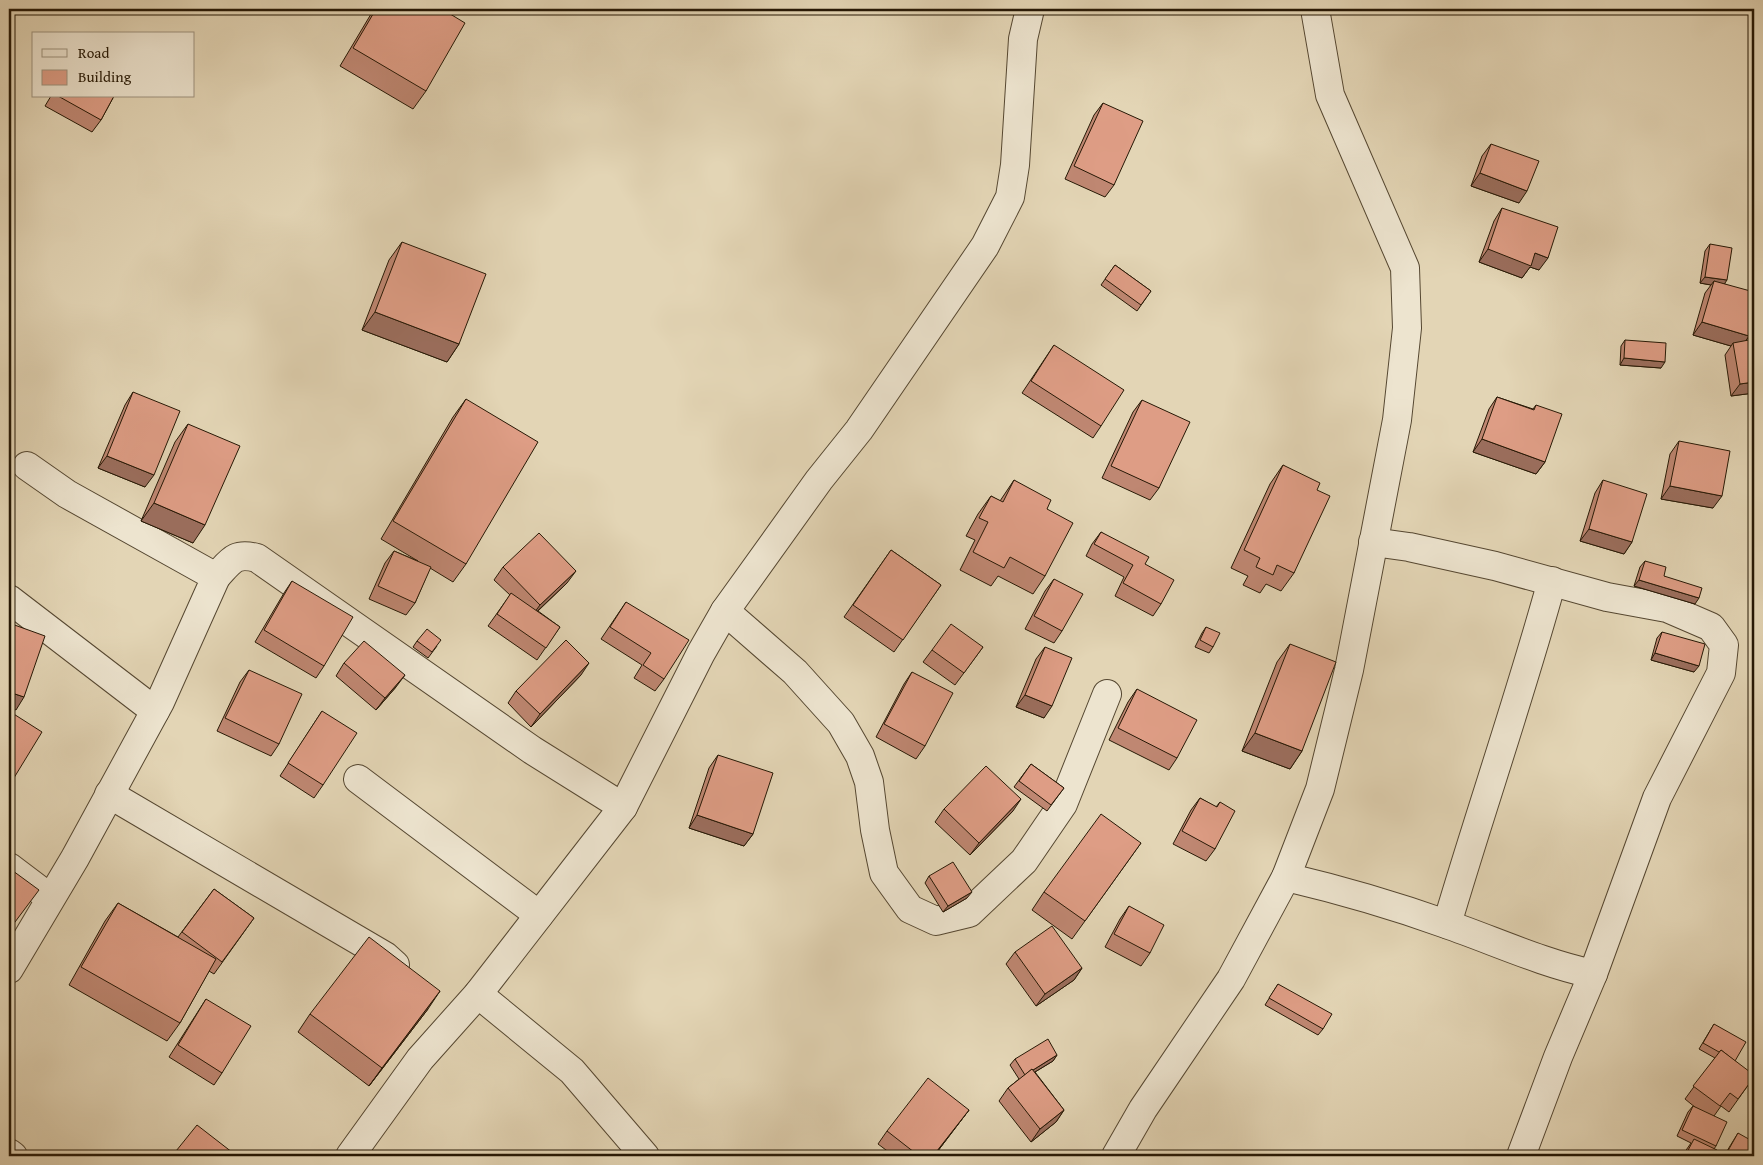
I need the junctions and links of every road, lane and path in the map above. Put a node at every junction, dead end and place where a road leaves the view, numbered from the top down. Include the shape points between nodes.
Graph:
1 (1030, 9) edge
2 (1315, 9) edge
3 (27, 466) dead end
4 (1373, 542) junction
5 (216, 577) junction
6 (1552, 581) junction
7 (9, 599) edge
8 (725, 611) junction
9 (1107, 694) dead end
10 (155, 711) junction
11 (358, 779) dead end
12 (109, 794) junction
13 (623, 807) junction
14 (9, 867) edge
15 (1286, 877) junction
16 (50, 898) junction
17 (539, 915) junction
18 (1447, 924) junction
19 (9, 969) edge
20 (1593, 974) junction
21 (417, 982) edge
22 (478, 994) junction
23 (9, 1153) edge
24 (13, 1156) edge
25 (350, 1156) edge
26 (645, 1156) edge
27 (1116, 1156) edge
28 (1521, 1156) edge

1 - 8 street via 1023,39 1010,197 985,246 864,422
2 - 4 street via 1330,95 1405,268 1406,337 1396,420
3 - 5 street via 67,494
4 - 6 street via 1408,547
4 - 15 street via 1349,670 1320,789
5 - 10 street
5 - 13 street via 233,558 244,555 257,558 532,750
6 - 18 street via 1519,699
6 - 20 street via 1607,597 1667,608 1711,627 1724,645 1721,673 1657,798
7 - 10 street
8 - 9 street via 795,672 841,723 860,756 869,782 884,872 910,909 936,921 970,913 1024,861 1064,804
8 - 13 street
10 - 12 street
11 - 17 street
12 - 16 street
12 - 21 street via 384,956
13 - 17 street
14 - 16 street
15 - 18 street via 1361,896
15 - 27 street via 1231,978 1143,1109
16 - 19 street
17 - 22 street
18 - 20 street via 1558,966
20 - 28 street
22 - 25 street via 420,1059
22 - 26 street via 572,1072
23 - 24 street

